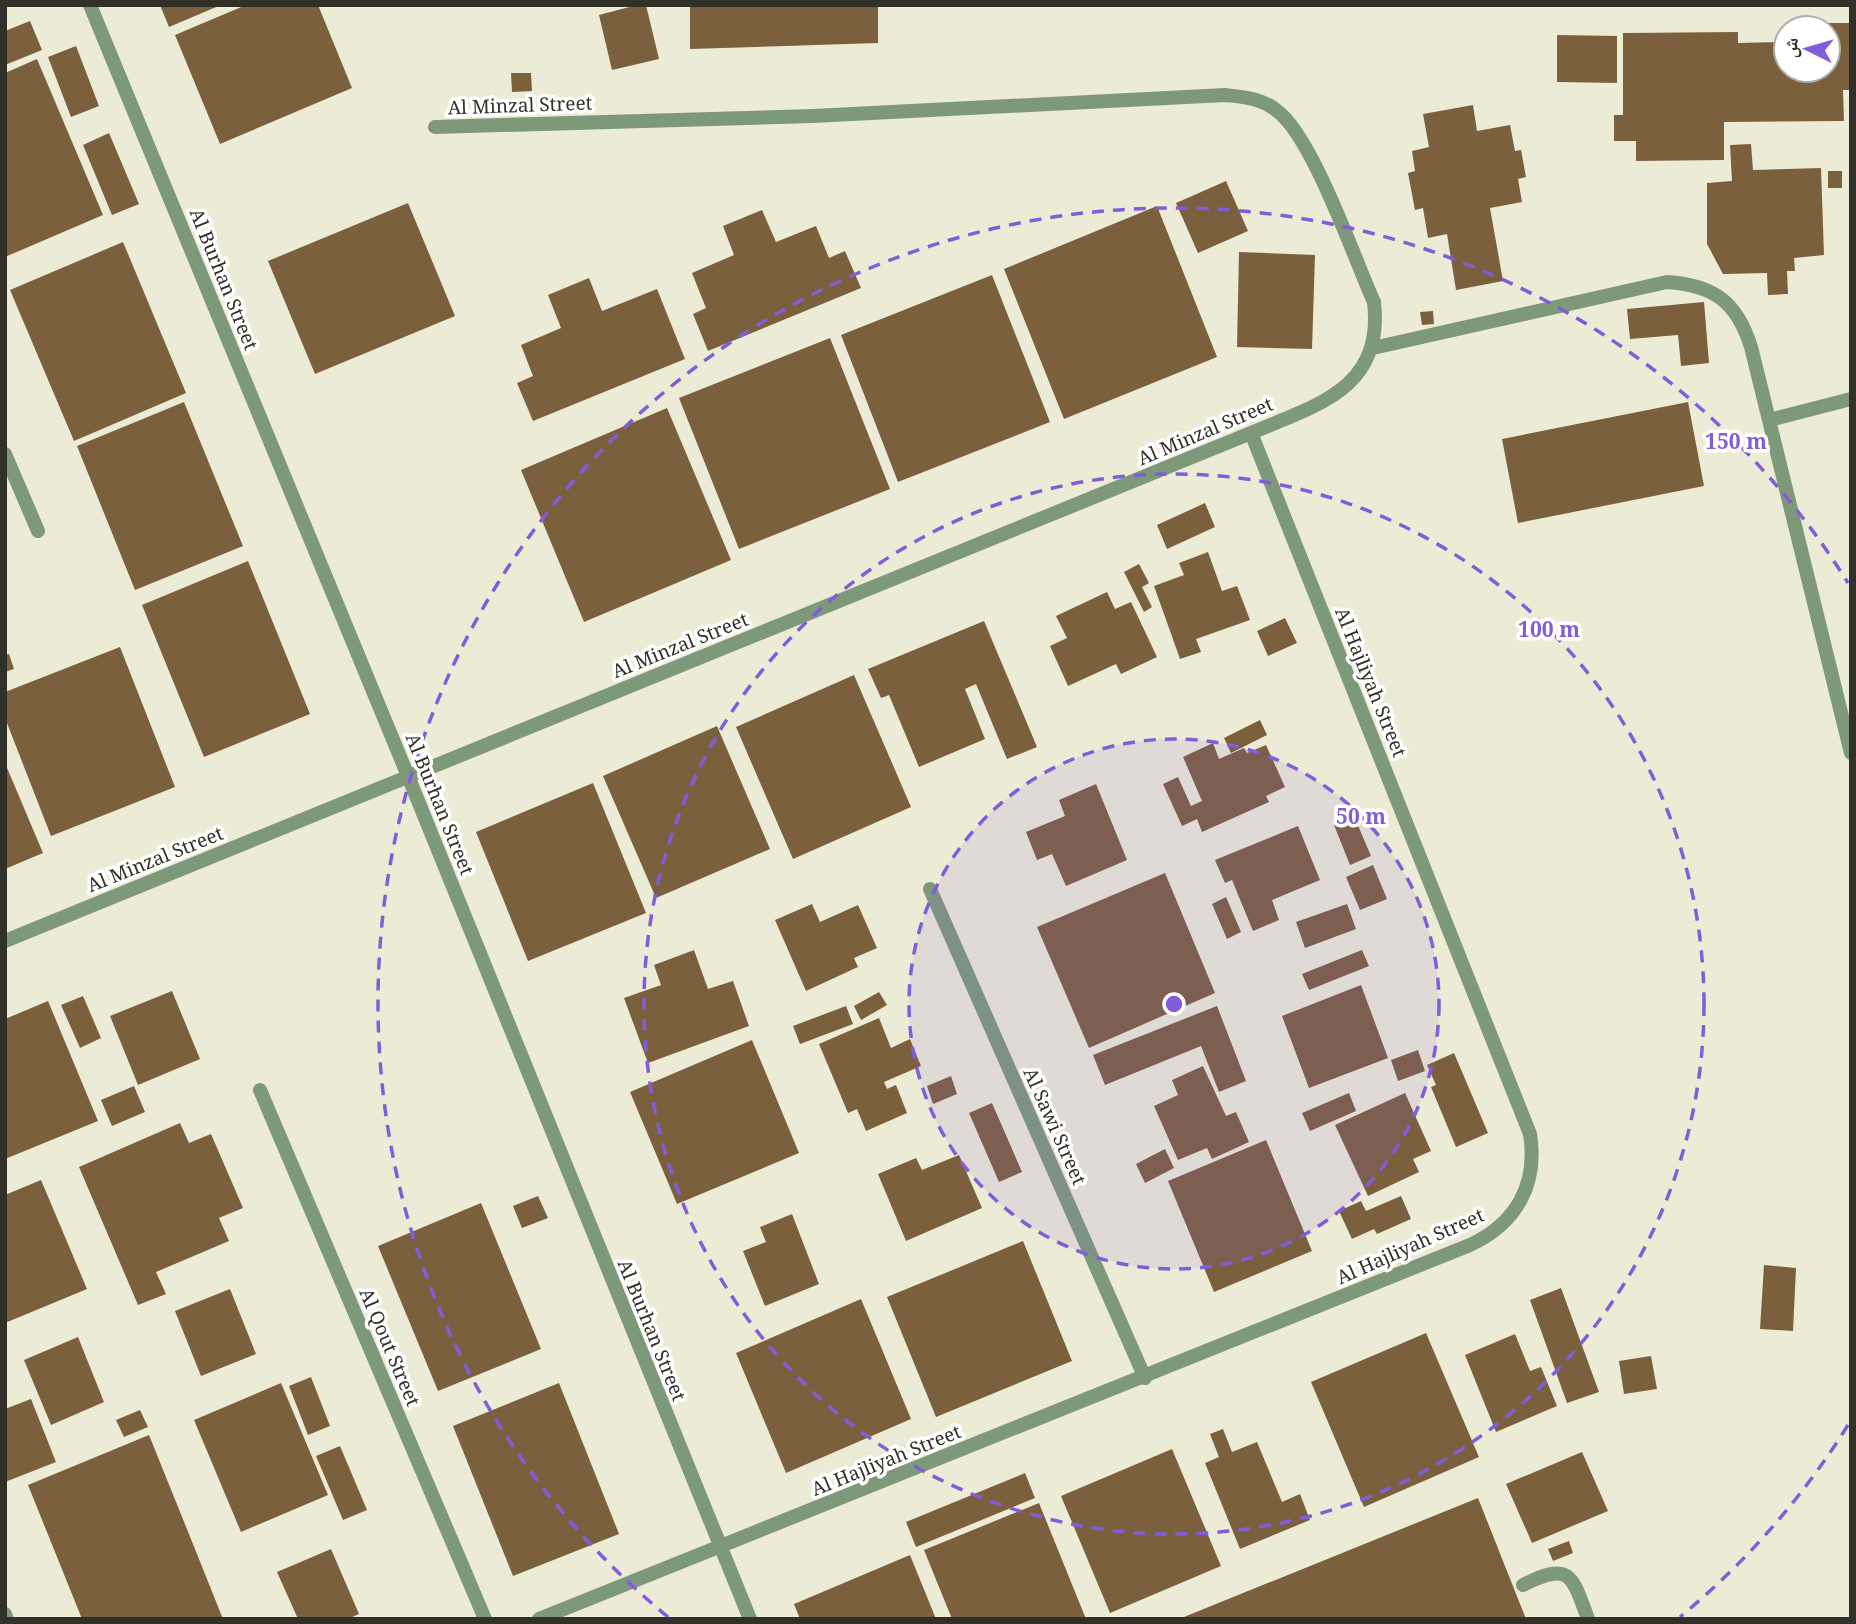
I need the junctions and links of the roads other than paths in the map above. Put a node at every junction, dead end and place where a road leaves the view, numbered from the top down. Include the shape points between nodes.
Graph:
1 (90, 5) edge
2 (435, 127) dead end
3 (1373, 348) junction
4 (1851, 398) edge
5 (1769, 420) junction
6 (1251, 433) junction
7 (5, 454) edge
8 (38, 531) dead end
9 (1851, 753) edge
10 (408, 776) junction
11 (930, 889) dead end
12 (5, 941) edge
13 (260, 1090) dead end
14 (1145, 1378) junction
15 (719, 1547) junction
16 (1523, 1585) dead end
17 (485, 1619) edge
18 (539, 1619) edge
19 (750, 1619) edge
20 (1588, 1619) edge

1 - 10 street, Al Burhan Street
2 - 3 street, Al Minzal Street via 1247,97 1288,119 1309,153 1374,302
3 - 5 street via 1667,282 1690,283 1712,291 1744,325
3 - 6 street, Al Minzal Street via 1348,386
4 - 5 street
5 - 9 street
6 - 10 street, Al Minzal Street
6 - 14 street, Al Hajliyah Street via 1530,1134 1531,1173 1517,1209 1488,1236
7 - 8 street
10 - 12 street, Al Minzal Street
10 - 15 street, Al Burhan Street
11 - 14 street, Al Sawi Street
13 - 17 street, Al Qout Street
14 - 15 street, Al Hajliyah Street
15 - 18 street, Al Hajliyah Street
15 - 19 street, Al Burhan Street
16 - 20 street via 1550,1573 1566,1574

